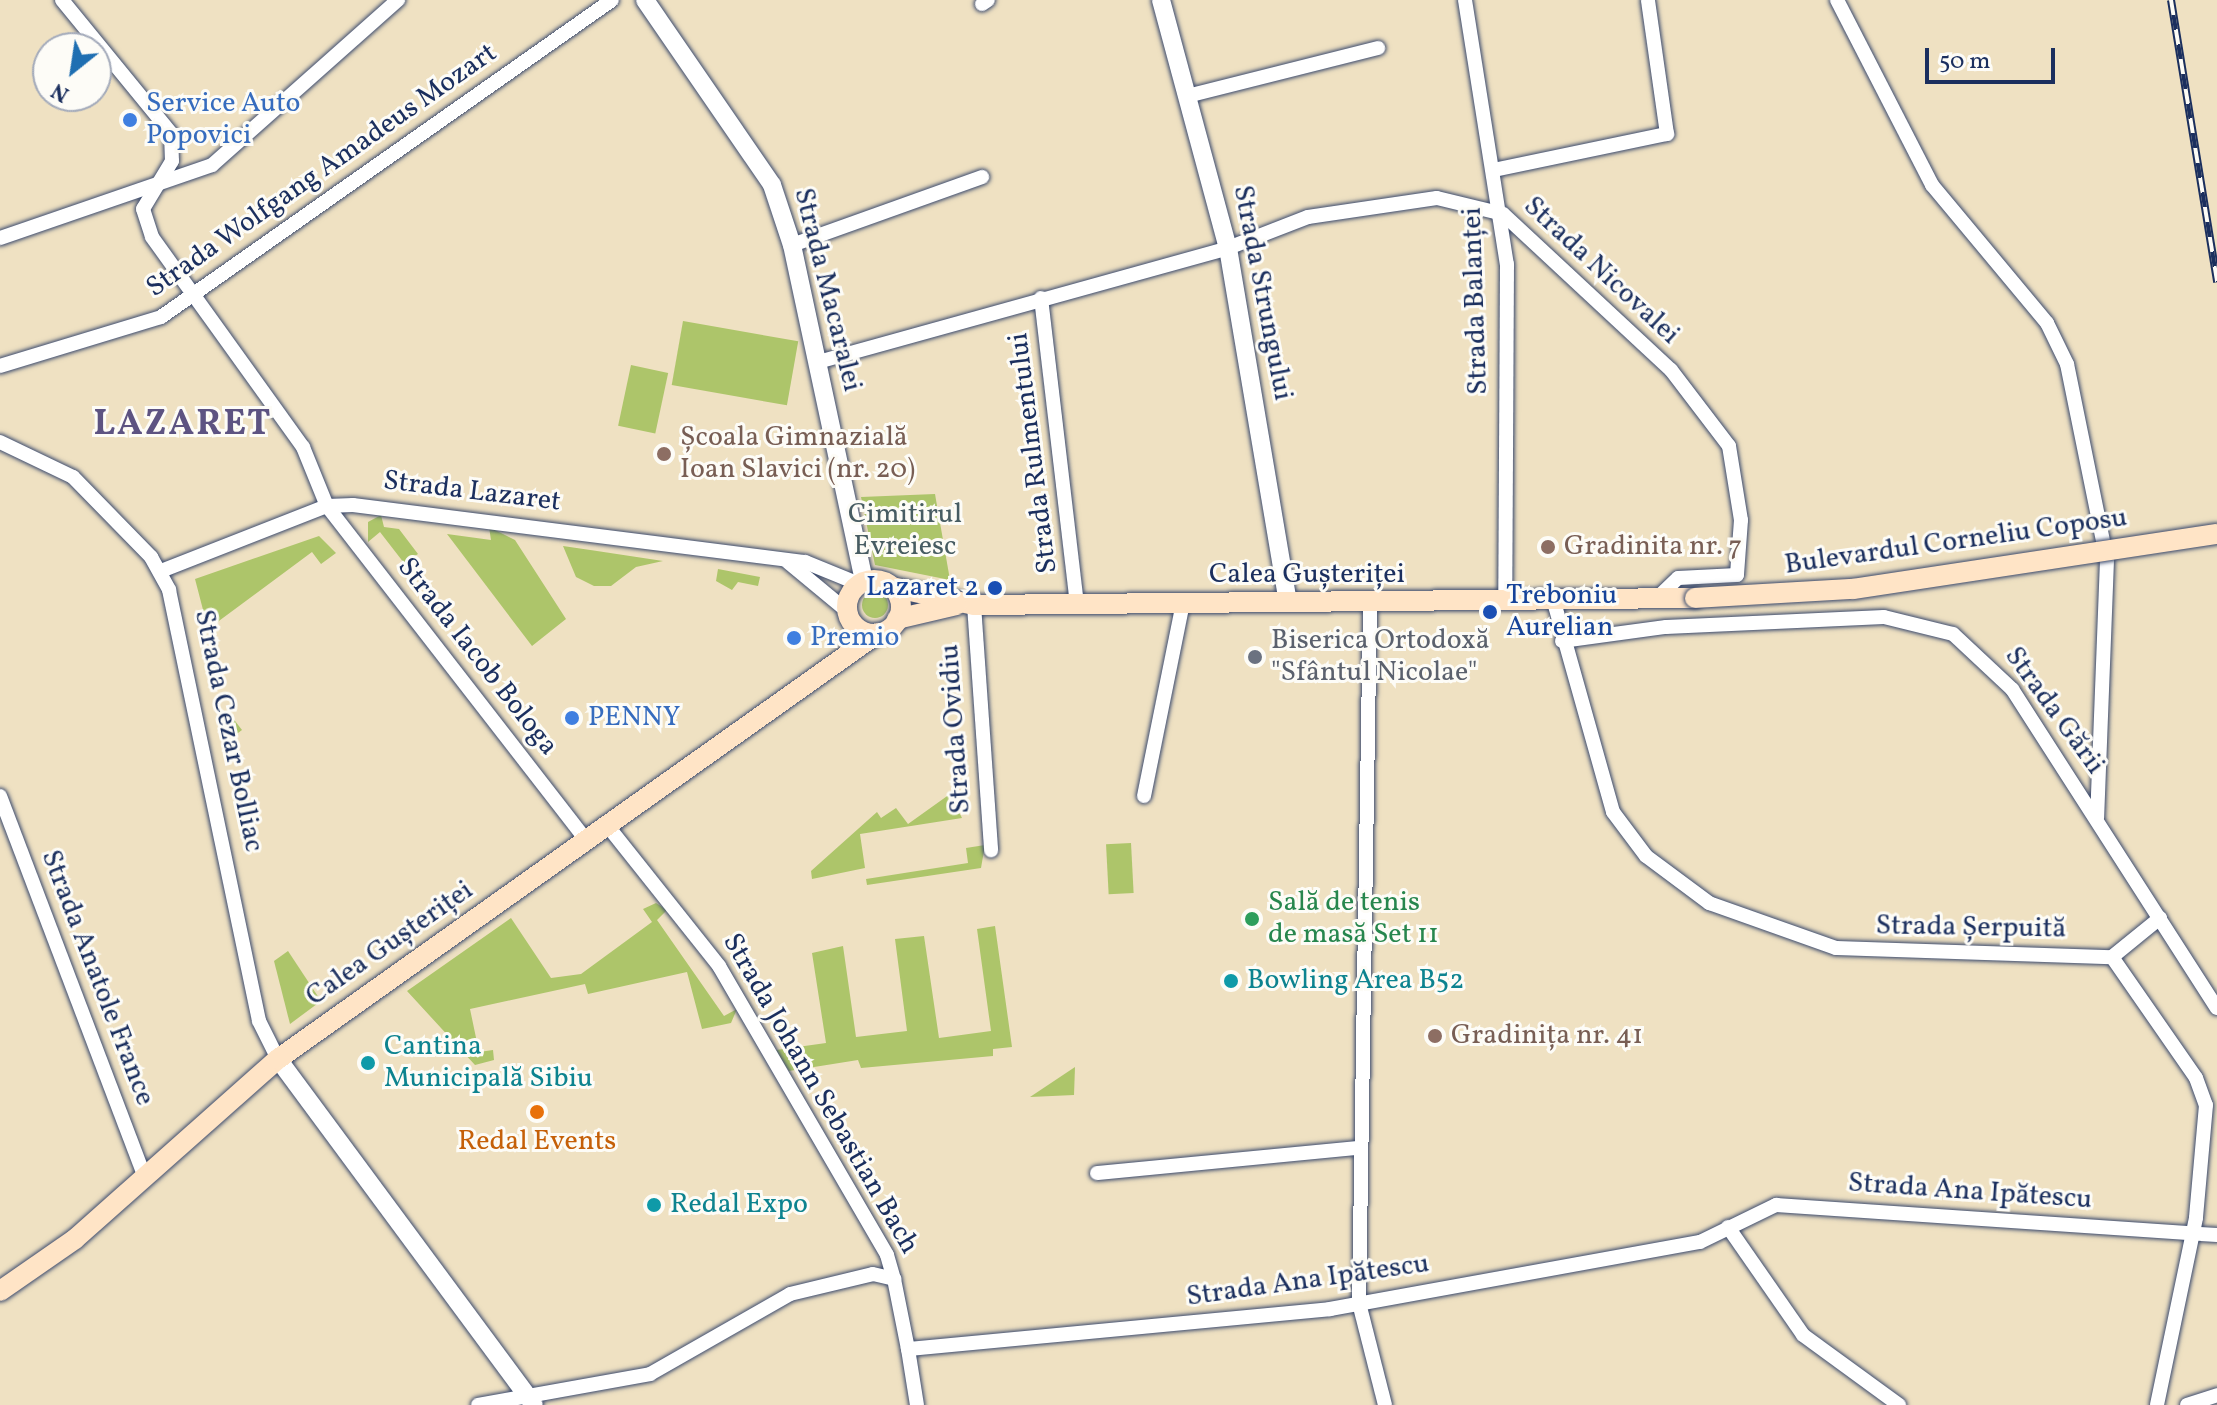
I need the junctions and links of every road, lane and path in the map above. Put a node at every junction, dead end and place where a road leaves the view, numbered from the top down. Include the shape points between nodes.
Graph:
1 (62, 0) edge
2 (398, 0) edge
3 (612, 0) edge
4 (645, 0) edge
5 (1161, 0) edge
6 (1465, 0) edge
7 (1648, 0) edge
8 (1837, 0) edge
9 (1378, 48) dead end
10 (1191, 95) junction
11 (1494, 170) junction
12 (982, 177) dead end
13 (159, 184) junction
14 (1503, 214) junction
15 (0, 238) edge
16 (792, 245) junction
17 (1228, 248) junction
18 (196, 295) junction
19 (1041, 298) junction
20 (818, 362) junction
21 (0, 366) edge
22 (0, 442) edge
23 (327, 506) junction
24 (2217, 534) edge
25 (788, 562) junction
26 (161, 571) junction
27 (862, 583) junction
28 (892, 587) junction
29 (1655, 600) junction
30 (1288, 602) junction
31 (1370, 602) junction
32 (1554, 602) junction
33 (1077, 603) junction
34 (1183, 603) junction
35 (1505, 603) junction
36 (967, 604) junction
37 (850, 617) junction
38 (897, 619) junction
39 (878, 633) junction
40 (1562, 641) junction
41 (830, 665) junction
42 (0, 796) edge
43 (1144, 796) dead end
44 (2097, 818) junction
45 (607, 825) junction
46 (586, 840) junction
47 (991, 850) dead end
48 (2160, 918) junction
49 (2112, 957) junction
50 (2217, 1008) edge
51 (278, 1059) junction
52 (1359, 1148) junction
53 (1097, 1173) dead end
54 (145, 1178) junction
55 (1728, 1227) junction
56 (2192, 1234) junction
57 (2217, 1235) edge
58 (894, 1279) junction
59 (0, 1289) edge
60 (1359, 1303) junction
61 (908, 1349) junction
62 (2217, 1395) edge
63 (531, 1401) edge
64 (478, 1405) edge
65 (917, 1405) edge
66 (1385, 1405) edge
67 (1899, 1405) edge
68 (2157, 1405) edge
69 (2187, 1405) edge

1 - 13 street via 171,133 174,151
2 - 13 street via 212,165
3 - 18 street, Strada Wolfgang Amadeus Mozart
4 - 16 street, Strada Macaralei via 758,160
5 - 10 street, Strada Strungului
6 - 11 street, Strada Balanței
7 - 11 street via 1667,134
8 - 44 street via 1932,185 2047,323 2067,364 2107,560
9 - 10 street
10 - 17 street, Strada Strungului
11 - 14 street, Strada Balanței
12 - 16 street
13 - 15 street
13 - 18 street, Strada Iacob Bologa via 143,223
14 - 17 street, Strada Nicovalei via 1437,198 1405,201 1308,217
14 - 29 street, Strada Nicovalei via 1671,370 1729,446 1741,520 1737,575 1678,578
14 - 35 street, Strada Balanței
16 - 20 street, Strada Macaralei
17 - 19 street, Strada Nicovalei
17 - 30 street, Strada Strungului
18 - 21 street, Strada Wolfgang Amadeus Mozart via 141,326
18 - 23 street, Strada Iacob Bologa via 303,447
19 - 20 street, Strada Nicovalei
19 - 33 street, Strada Rulmentului
20 - 27 street, Strada Macaralei
22 - 26 street, Strada Cezar Bolliac via 73,477
23 - 25 street, Strada Lazaret via 392,507
23 - 26 street, Strada Lazaret
23 - 46 street, Strada Iacob Bologa
24 - 29 main road, Bulevardul Corneliu Coposu, bridge via 1867,588
25 - 27 street, Strada Lazaret
25 - 37 street
26 - 51 street, Strada Cezar Bolliac via 181,623 257,1010
27 - 28 main road, Calea Gușteriței
27 - 37 main road, Calea Gușteriței
28 - 36 main road, Calea Gușteriței
28 - 38 main road
29 - 32 main road, Calea Gușteriței
30 - 31 main road, Calea Gușteriței
30 - 34 main road, Calea Gușteriței
31 - 35 main road, Calea Gușteriței
31 - 52 street
32 - 35 main road, Calea Gușteriței
32 - 40 street, Strada Șerpuită
33 - 34 main road, Calea Gușteriței
33 - 36 main road, Calea Gușteriței
34 - 43 street
36 - 38 main road, Calea Gușteriței
36 - 47 street, Strada Ovidiu
37 - 39 main road
37 - 41 main road, Calea Gușteriței
38 - 39 main road, Calea Gușteriței
39 - 41 main road, Calea Gușteriței
40 - 44 street, Strada Gării via 1666,627 1884,617 1938,627 1993,665
40 - 49 street, Strada Șerpuită via 1613,812 1646,856 1709,903 1836,948
41 - 45 main road, Calea Gușteriței
42 - 54 street, Strada Anatole France
44 - 48 street, Strada Gării
45 - 46 main road, Calea Gușteriței
45 - 58 street, Strada Johann Sebastian Bach via 719,966 887,1255
46 - 51 main road, Calea Gușteriței
48 - 49 street
48 - 50 street, Strada Gării
49 - 56 street via 2203,1091
51 - 54 main road, Calea Gușteriței
51 - 63 street
52 - 53 street
52 - 60 street
54 - 59 main road, Calea Gușteriței via 59,1253
55 - 56 street, Strada Ana Ipătescu via 1776,1205
55 - 60 street, Strada Ana Ipătescu via 1700,1242
55 - 67 street via 1803,1335
56 - 57 street, Strada Ana Ipătescu
56 - 68 street
58 - 61 street
58 - 63 street via 873,1274 813,1285 650,1374
60 - 61 street, Strada Ana Ipătescu
60 - 66 street
61 - 65 street
62 - 69 street
63 - 64 street

